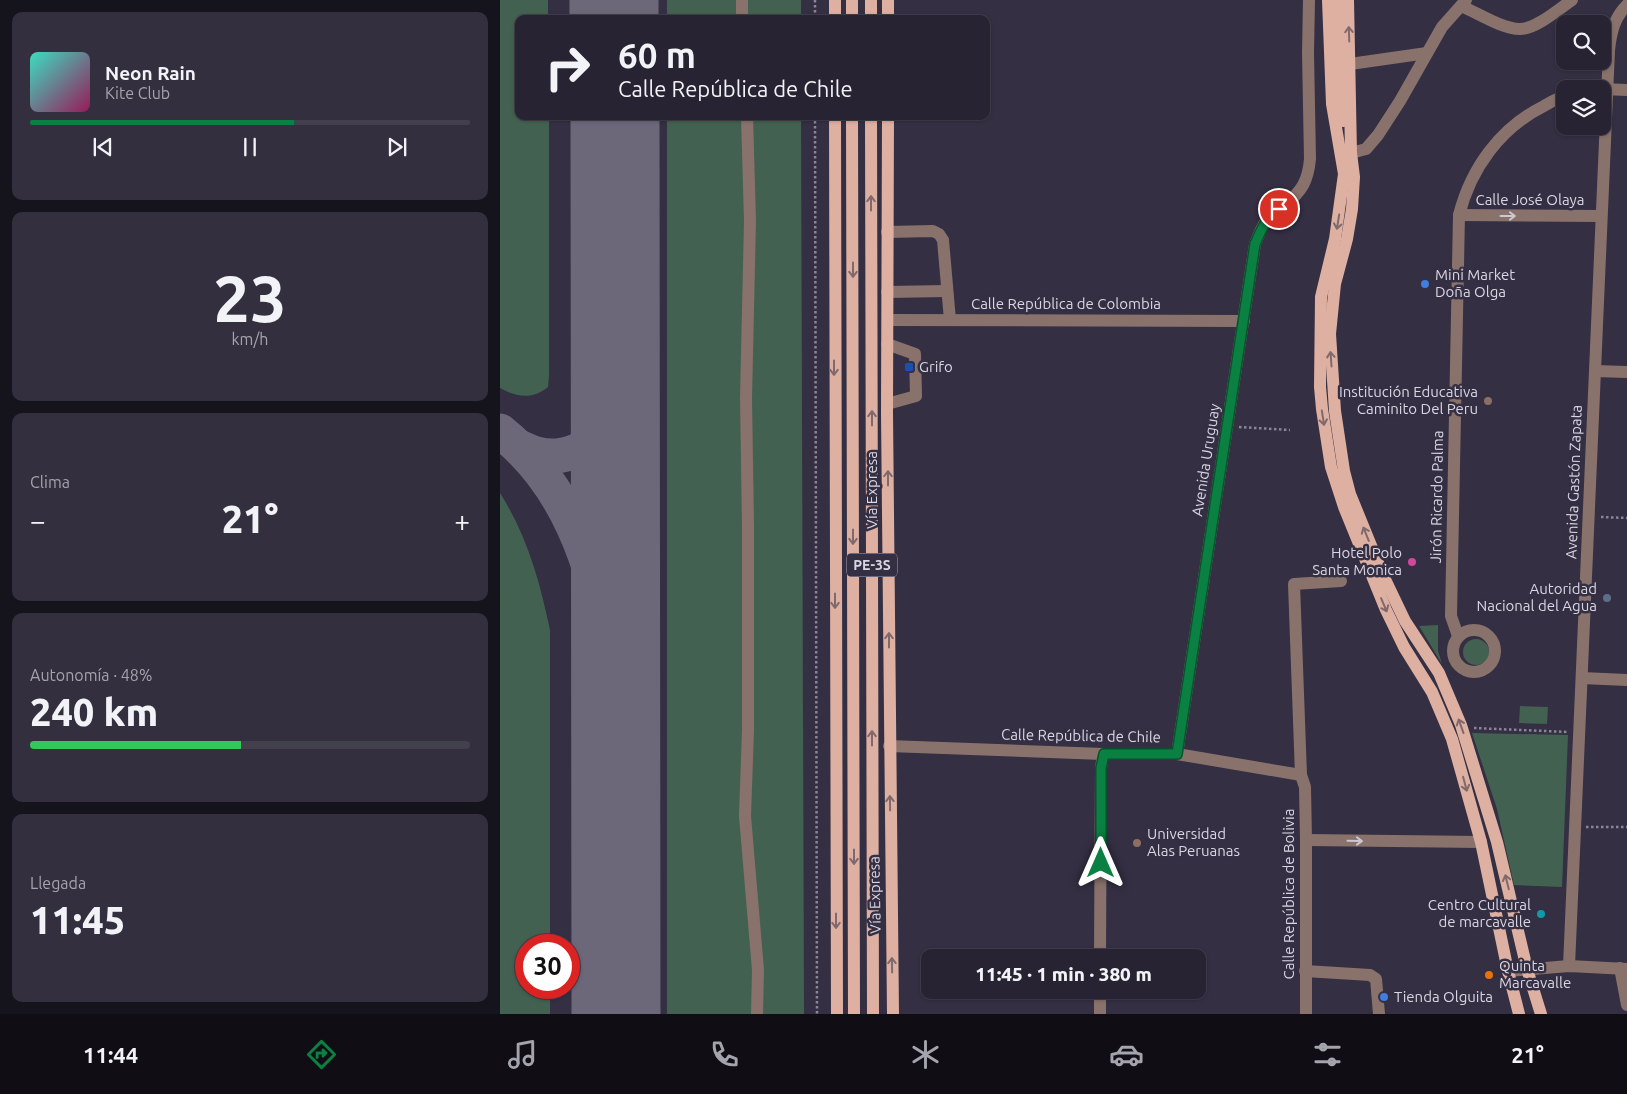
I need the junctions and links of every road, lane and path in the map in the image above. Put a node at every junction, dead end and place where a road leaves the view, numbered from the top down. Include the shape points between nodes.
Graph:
1 (742, 0) edge
2 (815, 0) edge
3 (835, 0) edge
4 (852, 0) edge
5 (871, 0) edge
6 (888, 0) edge
7 (1309, 0) edge
8 (1328, 0) edge
9 (1337, 0) edge
10 (1348, 0) edge
11 (1572, 0) edge
12 (1464, 3) edge
13 (1627, 5) edge
14 (742, 15) edge
15 (815, 15) edge
16 (835, 15) edge
17 (852, 15) edge
18 (871, 15) edge
19 (888, 15) edge
20 (1333, 28) junction
21 (1427, 53) junction
22 (1350, 64) junction
23 (1606, 80) edge
24 (1611, 89) edge
25 (1627, 90) edge
26 (1556, 100) edge
27 (747, 120) edge
28 (815, 120) edge
29 (835, 120) edge
30 (852, 120) edge
31 (871, 120) edge
32 (888, 120) edge
33 (1604, 135) edge
34 (1351, 153) junction
35 (1459, 216) junction
36 (1601, 216) junction
37 (853, 231) junction
38 (871, 231) junction
39 (887, 232) junction
40 (887, 272) junction
41 (834, 273) junction
42 (946, 291) junction
43 (887, 292) junction
44 (888, 320) junction
45 (950, 320) junction
46 (1244, 321) junction
47 (887, 344) junction
48 (1595, 371) junction
49 (1627, 372) edge
50 (887, 408) junction
51 (834, 414) junction
52 (1243, 427) dead end
53 (1290, 430) dead end
54 (872, 460) junction
55 (853, 462) junction
56 (1595, 517) dead end
57 (1627, 518) edge
58 (1341, 581) dead end
59 (1458, 636) dead end
60 (1582, 678) junction
61 (1627, 680) edge
62 (1467, 728) dead end
63 (1570, 732) dead end
64 (890, 746) junction
65 (1104, 754) junction
66 (1177, 754) junction
67 (1301, 775) junction
68 (1576, 827) junction
69 (1627, 827) edge
70 (1306, 840) junction
71 (1481, 842) junction
72 (1100, 949) edge
73 (1570, 966) junction
74 (1623, 968) edge
75 (1527, 969) junction
76 (1305, 971) junction
77 (1508, 971) junction
78 (1100, 999) edge
79 (1627, 1005) edge
80 (757, 1014) edge
81 (818, 1014) edge
82 (837, 1014) edge
83 (854, 1014) edge
84 (873, 1014) edge
85 (893, 1014) edge
86 (1100, 1014) edge
87 (1306, 1014) edge
88 (1379, 1014) edge
89 (1519, 1014) edge
90 (1541, 1014) edge

1 - 14 street
2 - 15 path
3 - 16 main road
4 - 17 main road
5 - 18 main road
6 - 19 main road
7 - 46 street, Avenida Uruguay via 1309,177 1302,188 1270,215 1262,228 1255,244
8 - 20 main road
9 - 20 main road
22 -> 10 main road
11 - 12 street via 1541,21 1522,29 1507,26
12 - 21 street via 1442,27
13 - 23 street, Avenida Gastón Zapata via 1618,13 1611,31
20 - 34 main road via 1341,108
20 -> 71 main road via 1332,104 1344,174 1335,238 1321,297 1320,387 1331,467 1386,610 1432,692 1452,739
21 - 22 street
21 - 34 street via 1378,135 1366,149
22 - 34 main road
24 - 25 street
26 - 35 street, Jirón Ricardo Palma via 1525,115 1496,142 1478,166
27 - 80 street via 750,221 746,398 748,730 744,816 758,970
28 - 81 path
29 - 41 main road, PE-3S
30 - 37 main road, Vía Expresa / PE-3S
38 -> 31 main road, Vía Expresa / PE-3S
32 - 39 main road, Vía Expresa / PE-3S
33 - 36 street, Avenida Gastón Zapata
75 -> 34 main road via 1496,842 1461,725 1439,673 1405,620 1383,575 1344,471 1335,411 1330,334 1335,284 1348,239 1352,209 1354,178
35 -> 36 street, Calle José Olaya
35 - 59 street, Jirón Ricardo Palma via 1451,616
36 - 48 street, Avenida Gastón Zapata
37 - 41 main road
37 -> 55 main road, Vía Expresa / PE-3S
38 - 40 main road
54 -> 38 main road, Vía Expresa / PE-3S
39 - 40 main road, Vía Expresa / PE-3S
39 - 42 street via 933,231 939,234 943,240
40 - 43 main road, Vía Expresa / PE-3S
41 -> 51 main road, PE-3S
42 - 43 street
42 - 45 street
43 - 44 main road, Vía Expresa / PE-3S
44 - 45 street, Calle República de Colombia
44 - 47 main road, Vía Expresa / PE-3S
45 - 46 street, Calle República de Colombia
46 - 66 street, Avenida Uruguay
47 - 50 main road, Vía Expresa / PE-3S
47 - 50 street via 915,354 916,396
48 - 49 street
48 - 60 street, Avenida Gastón Zapata
50 - 54 main road
64 -> 50 main road, Vía Expresa / PE-3S
51 - 55 main road
51 -> 82 main road, PE-3S
52 - 53 path
84 -> 54 main road, Vía Expresa / PE-3S
55 -> 83 main road, Vía Expresa / PE-3S
56 - 57 path
58 - 67 street, Calle República de Bolivia via 1294,584
60 - 61 street
60 - 68 street, Avenida Gastón Zapata
62 - 63 path
64 - 65 street, Calle República de Chile
85 -> 64 main road, Vía Expresa / PE-3S
65 - 66 street, Calle República de Chile
65 - 72 street via 1101,768
66 - 67 street, Calle República de Chile
67 - 70 street, Calle República de Bolivia via 1305,787
68 - 69 path
68 - 73 street, Avenida Gastón Zapata
70 -> 71 street
70 - 76 street, Calle República de Bolivia
71 - 77 main road
73 - 74 street
73 - 75 street
74 - 79 street
75 - 77 street
75 - 90 main road
76 - 87 street, Calle República de Bolivia
76 - 88 street via 1370,975 1376,979
77 - 89 main road
78 - 86 street

